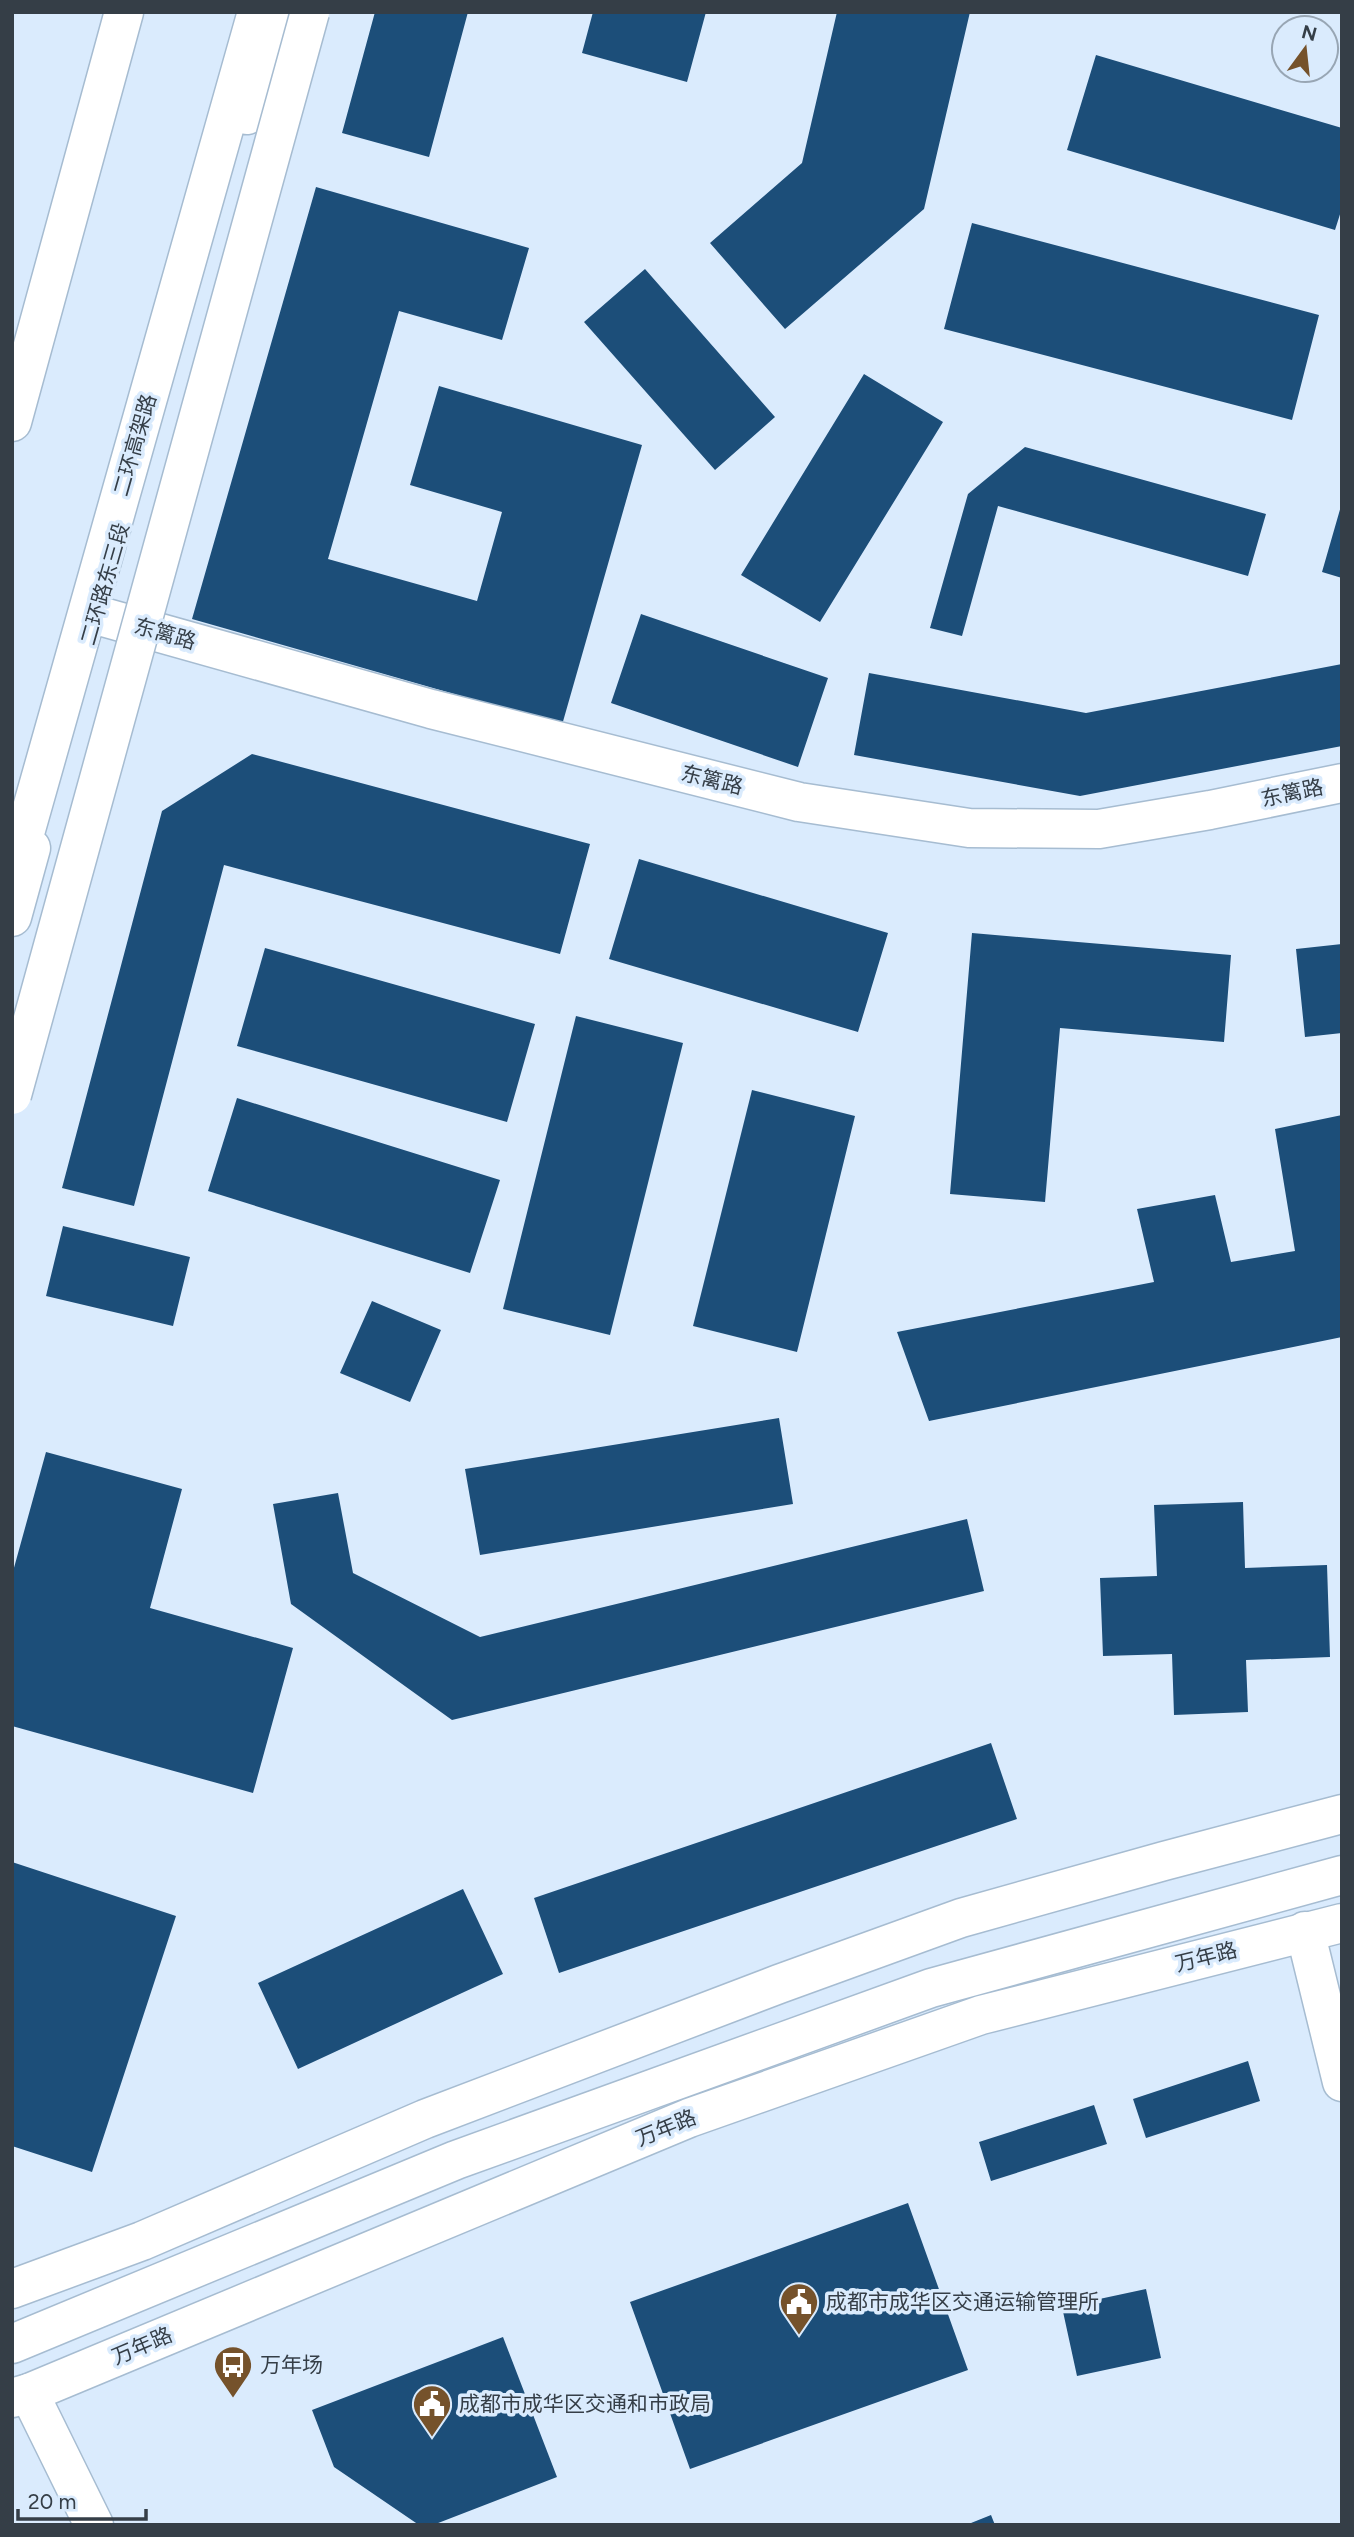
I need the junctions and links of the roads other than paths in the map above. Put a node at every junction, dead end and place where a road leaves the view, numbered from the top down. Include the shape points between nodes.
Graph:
1 (257, 12) edge
2 (278, 12) edge
3 (310, 12) edge
4 (121, 13) edge
5 (12, 358) edge
6 (12, 422) edge
7 (96, 615) junction
8 (1342, 783) edge
9 (12, 879) edge
10 (12, 917) edge
11 (12, 1095) edge
12 (1342, 1814) edge
13 (1342, 1875) edge
14 (1342, 1923) edge
15 (1305, 1931) junction
16 (1342, 2082) edge
17 (12, 2289) edge
18 (12, 2344) edge
19 (21, 2395) edge
20 (94, 2525) edge

1 - 9 main road, 二环高架路
2 - 7 main road, 二环路东三段
3 - 11 main road, bridge
4 - 5 main road
4 - 6 main road
7 - 8 main road, 东篱路 via 431,709 799,802 969,828 1100,829
7 - 10 main road, 二环路东三段
12 - 17 main road via 961,1918 425,2119 142,2241
13 - 18 main road via 931,1988 456,2160
14 - 15 main road, 万年路
15 - 16 main road
15 - 19 main road, 万年路 via 981,2015 690,2118
19 - 20 main road

